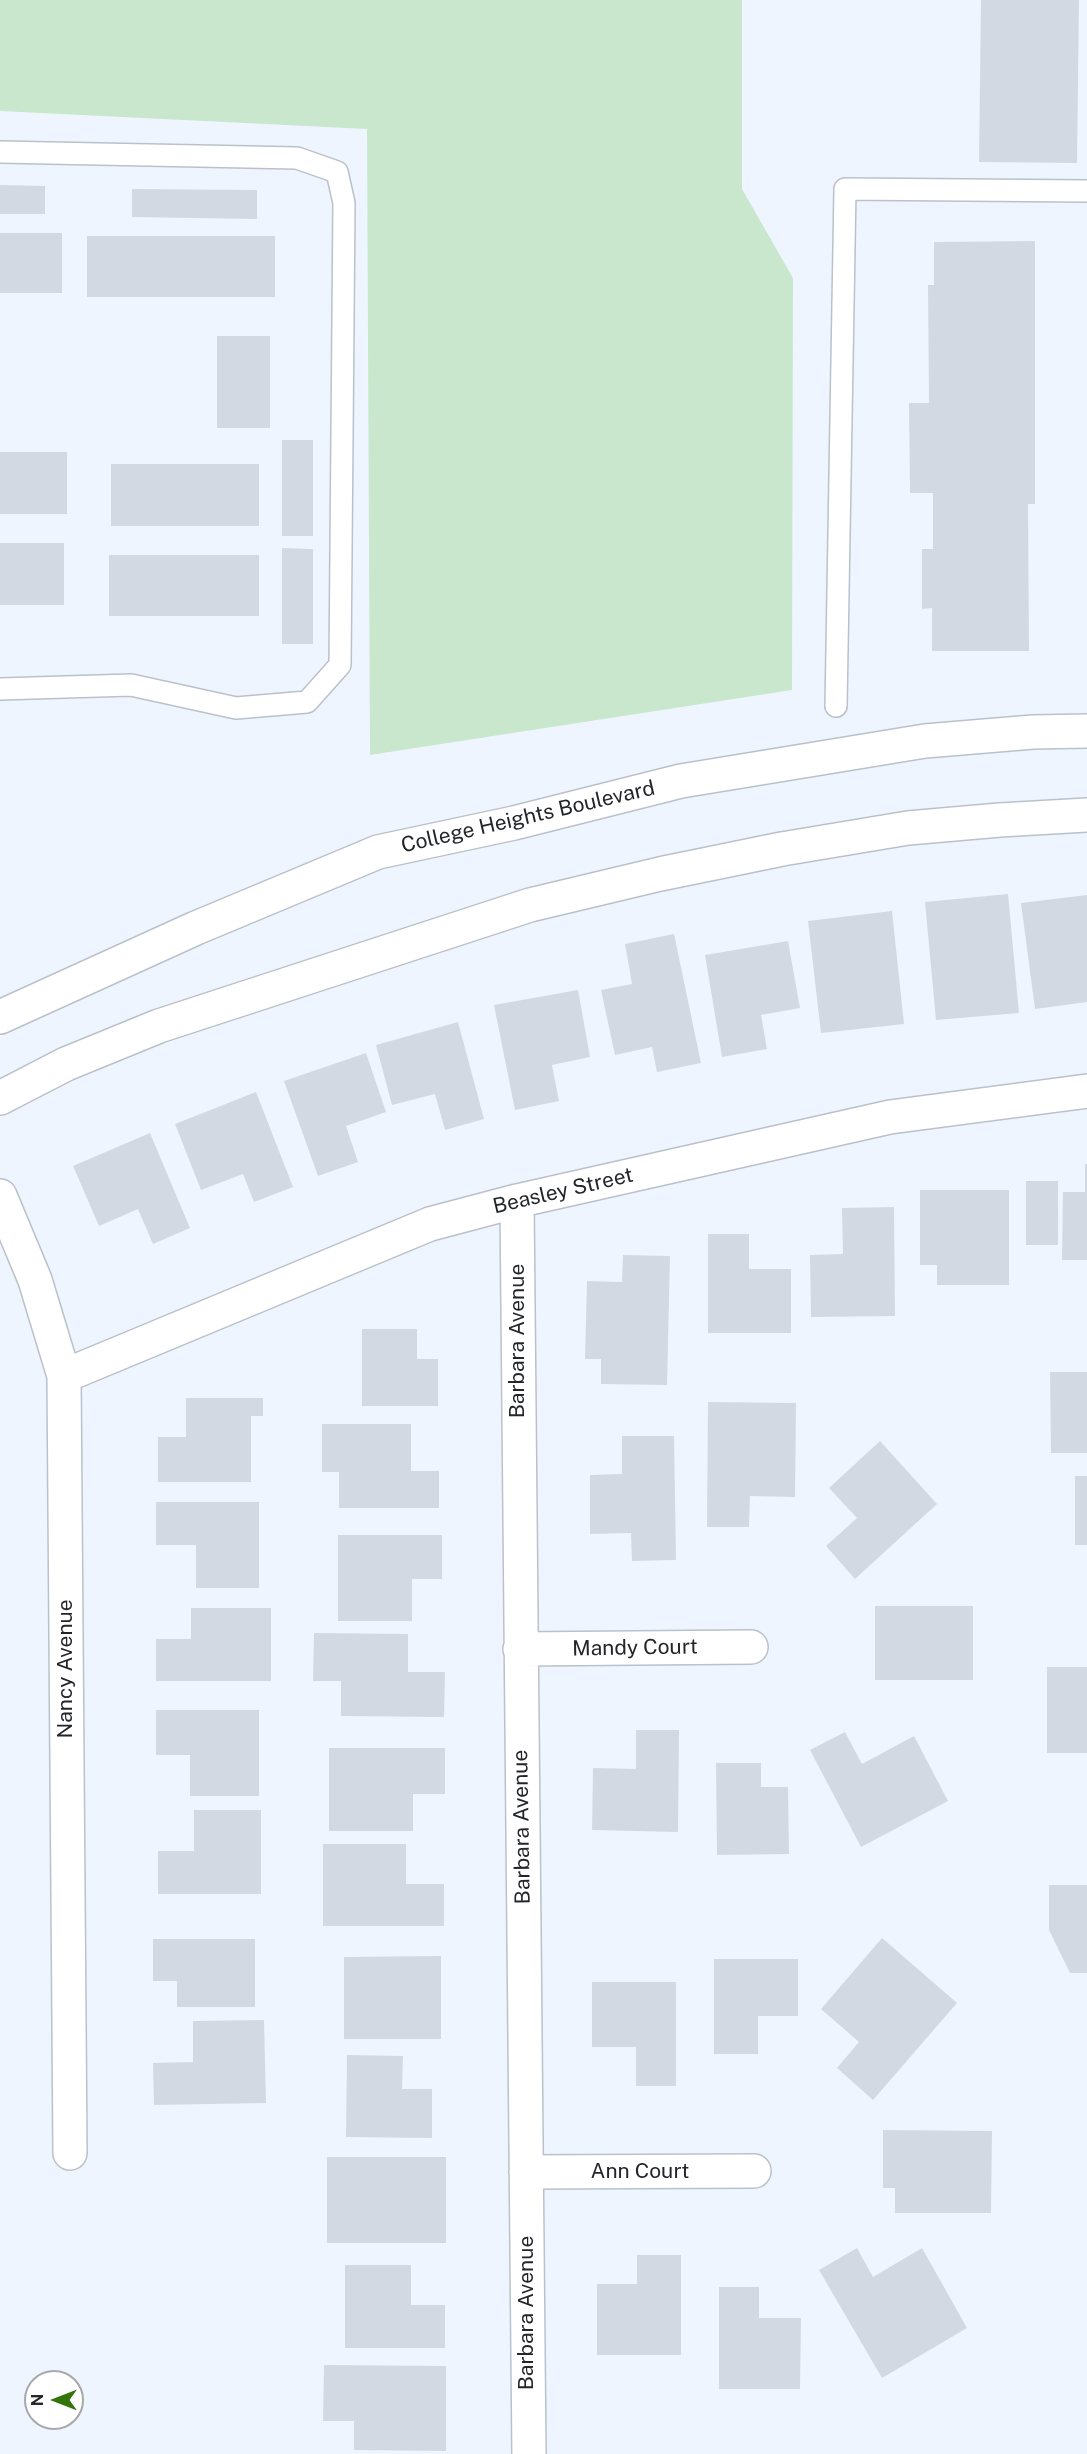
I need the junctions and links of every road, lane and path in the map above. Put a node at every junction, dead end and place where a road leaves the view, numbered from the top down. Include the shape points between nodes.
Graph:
1 (0, 152) edge
2 (1087, 191) edge
3 (0, 688) edge
4 (836, 706) dead end
5 (1087, 731) edge
6 (1087, 815) edge
7 (0, 1017) edge
8 (1087, 1091) edge
9 (0, 1098) edge
10 (0, 1196) edge
11 (517, 1200) junction
12 (64, 1376) junction
13 (751, 1647) dead end
14 (520, 1650) junction
15 (70, 2154) dead end
16 (754, 2171) dead end
17 (526, 2172) junction
18 (529, 2454) edge

1 - 3 lane via 297,158 337,172 344,215 340,665 307,702 236,708 131,685
2 - 4 lane via 845,189
5 - 7 street, College Heights Boulevard via 925,741 681,781 378,852 196,928
6 - 9 street via 908,828 782,849 530,905 159,1026 66,1064
8 - 11 street, Beasley Street via 890,1118
10 - 12 street, Nancy Avenue via 35,1280
11 - 12 street, Beasley Street via 419,1229
11 - 14 street, Barbara Avenue
12 - 15 street, Nancy Avenue
13 - 14 street, Mandy Court
14 - 17 street, Barbara Avenue
16 - 17 street, Ann Court
17 - 18 street, Barbara Avenue

